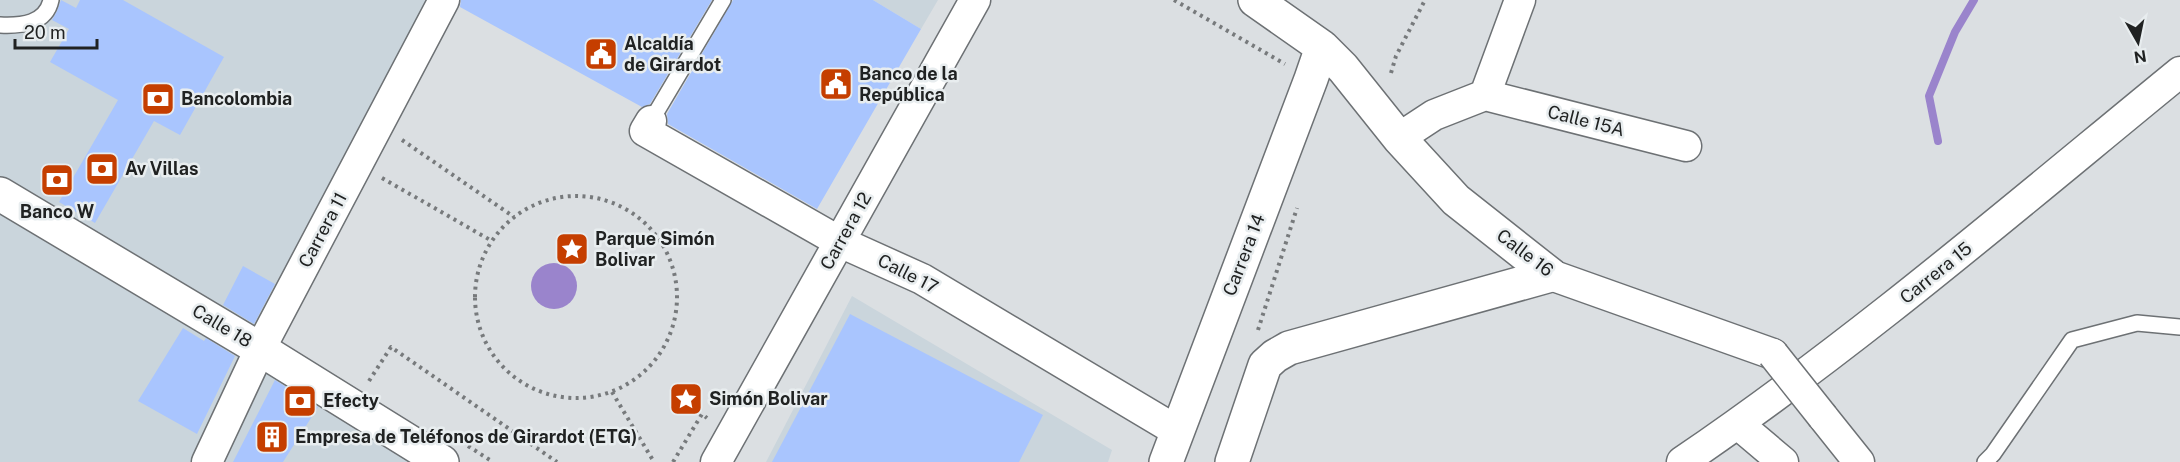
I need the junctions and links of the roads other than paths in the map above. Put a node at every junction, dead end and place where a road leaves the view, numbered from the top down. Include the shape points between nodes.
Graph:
1 (51, 0) edge
2 (723, 0) edge
3 (975, 0) edge
4 (1255, 0) edge
5 (1520, 0) edge
6 (438, 2) edge
7 (0, 25) edge
8 (1322, 47) junction
9 (2180, 72) edge
10 (1485, 95) junction
11 (651, 121) joint
12 (1400, 138) junction
13 (1686, 146) dead end
14 (0, 194) edge
15 (840, 242) junction
16 (1551, 275) junction
17 (2180, 327) edge
18 (260, 349) junction
19 (1738, 424) junction
20 (1177, 431) junction
21 (453, 453) edge
22 (207, 462) edge
23 (716, 462) edge
24 (1166, 462) edge
25 (1232, 462) edge
26 (1682, 462) edge
27 (1784, 462) edge
28 (1859, 462) edge
29 (1985, 462) edge

1 - 7 lane via 45,15 28,24
2 - 11 lane
3 - 15 street, Carrera 12
4 - 8 street, Calle 16
5 - 10 street
6 - 18 street, Carrera 11 via 379,124
8 - 12 street, Calle 16
8 - 20 street, Carrera 14
9 - 19 street, Carrera 15 via 1944,267
10 - 12 street via 1434,115
10 - 13 street, Calle 15A
11 - 15 street, Calle 17 via 645,131
12 - 16 street, Calle 16 via 1456,200
14 - 18 street, Calle 18
15 - 20 street, Calle 17 via 922,279
15 - 23 street, Carrera 12
16 - 25 street via 1289,348 1275,356 1265,365
16 - 28 street, Calle 16, bridge via 1773,354
17 - 29 lane via 2137,322 2072,340
18 - 21 street, Calle 18
18 - 22 street, Carrera 11
19 - 26 street, Carrera 15
19 - 27 street
20 - 24 street, Carrera 14

